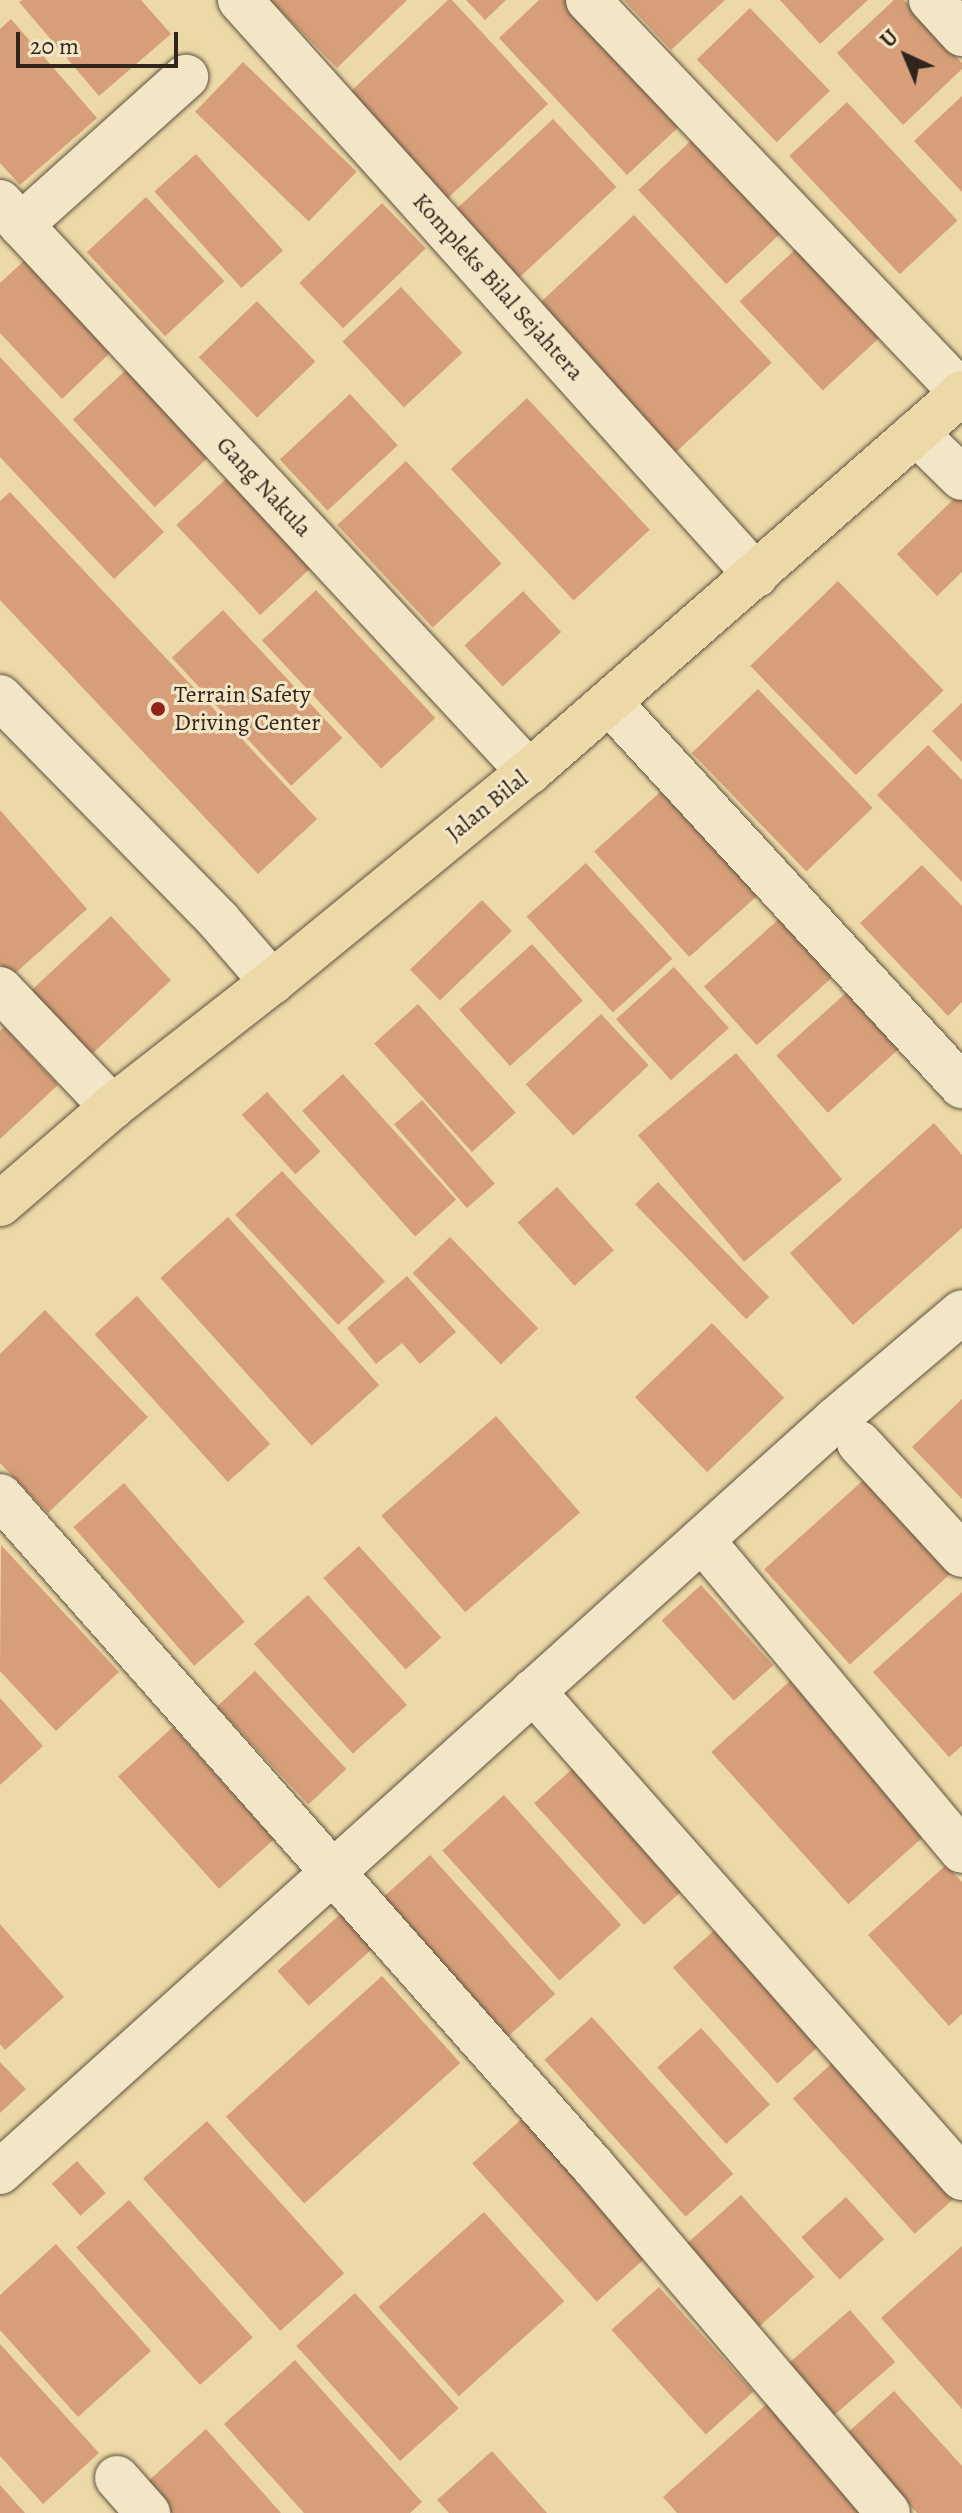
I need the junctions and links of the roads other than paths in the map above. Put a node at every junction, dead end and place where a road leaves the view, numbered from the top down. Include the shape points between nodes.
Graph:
1 (240, 0) edge
2 (588, 0) edge
3 (931, 0) edge
4 (962, 34) edge
5 (186, 77) dead end
6 (11, 213) edge
7 (962, 393) edge
8 (916, 433) junction
9 (962, 478) edge
10 (756, 575) junction
11 (0, 697) edge
12 (609, 702) junction
13 (529, 772) junction
14 (272, 982) junction
15 (0, 989) edge
16 (962, 1086) edge
17 (112, 1107) junction
18 (0, 1204) edge
19 (962, 1312) edge
20 (859, 1443) dead end
21 (0, 1496) edge
22 (702, 1540) junction
23 (962, 1555) edge
24 (533, 1691) junction
25 (962, 1851) edge
26 (335, 1871) junction
27 (2, 2167) edge
28 (962, 2178) edge
29 (117, 2478) dead end
30 (148, 2513) edge
31 (888, 2513) edge

1 - 10 street, Kompleks Bilal Sejahtera
2 - 7 street
3 - 4 street
5 - 6 street
6 - 13 street, Gang Nakula
7 - 8 main road, Jalan Bilal
8 - 9 street
8 - 10 main road, Jalan Bilal
10 - 12 main road, Jalan Bilal
11 - 14 street
12 - 13 main road, Jalan Bilal
12 - 16 street
13 - 14 main road, Jalan Bilal
14 - 17 main road, Jalan Bilal
15 - 17 street
17 - 18 main road, Jalan Bilal
19 - 22 street
20 - 23 street
21 - 26 street
22 - 24 street
22 - 25 street
24 - 26 street
24 - 28 street
26 - 27 street
26 - 31 street
29 - 30 street

